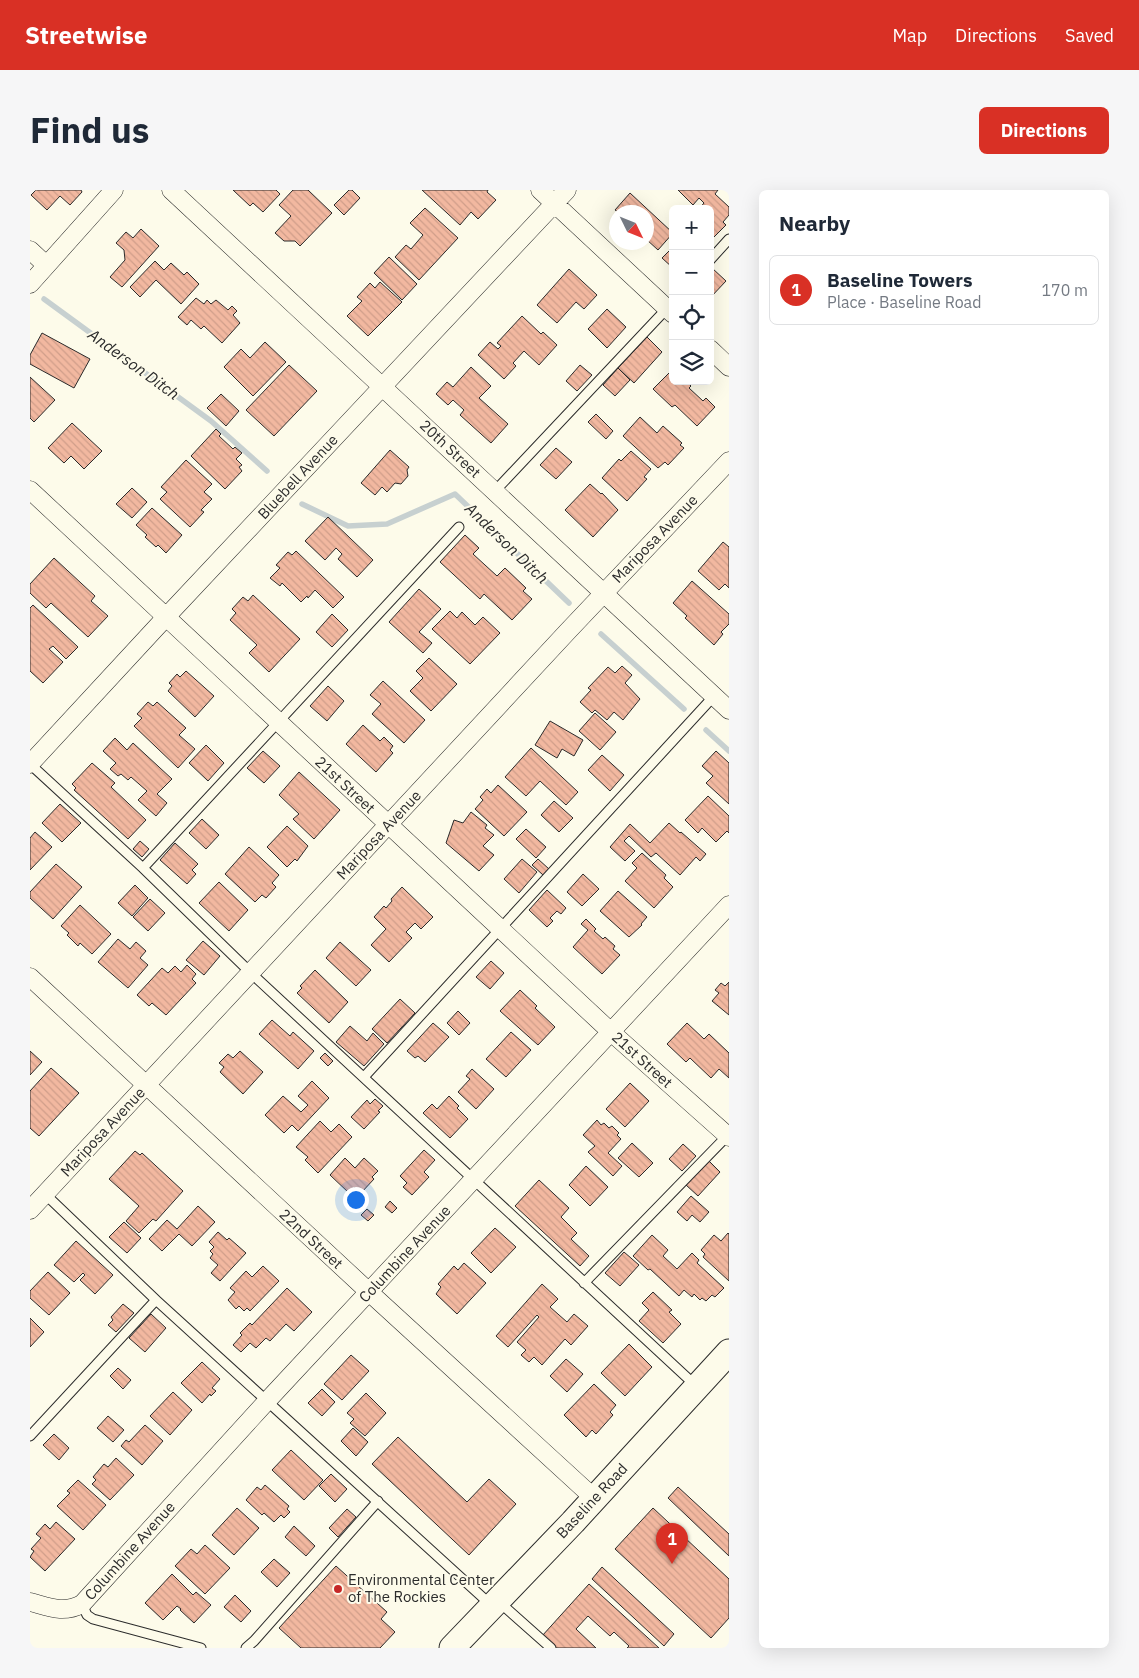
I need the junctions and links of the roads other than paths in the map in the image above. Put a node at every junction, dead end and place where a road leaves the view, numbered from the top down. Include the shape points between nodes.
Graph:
1 (114, 190) edge
2 (170, 190) edge
3 (540, 190) edge
4 (568, 190) edge
5 (555, 204) junction
6 (729, 239) edge
7 (30, 250) edge
8 (714, 256) edge
9 (46, 265) junction
10 (30, 284) edge
11 (669, 306) edge
12 (669, 310) edge
13 (714, 353) edge
14 (729, 367) edge
15 (383, 387) junction
16 (729, 461) edge
17 (30, 490) edge
18 (495, 491) junction
19 (459, 527) dead end
20 (604, 593) junction
21 (166, 617) junction
22 (714, 696) junction
23 (729, 710) edge
24 (278, 722) junction
25 (30, 764) edge
26 (387, 825) junction
27 (143, 868) junction
28 (729, 905) edge
29 (499, 929) junction
30 (251, 973) junction
31 (30, 977) edge
32 (611, 1032) junction
33 (364, 1077) junction
34 (146, 1086) junction
35 (728, 1135) edge
36 (474, 1179) junction
37 (44, 1194) junction
38 (30, 1210) edge
39 (584, 1283) junction
40 (369, 1292) junction
41 (156, 1300) junction
42 (729, 1352) edge
43 (696, 1387) junction
44 (267, 1400) junction
45 (30, 1436) edge
46 (595, 1499) junction
47 (378, 1501) junction
48 (30, 1602) edge
49 (82, 1604) junction
50 (496, 1604) junction
51 (200, 1648) edge
52 (246, 1648) edge
53 (452, 1648) edge
54 (551, 1648) edge

1 - 9 street
2 - 15 street, 20th Street
3 - 5 street
4 - 5 street, Bluebell Avenue
5 - 11 street
5 - 15 street, Bluebell Avenue
6 - 8 lane
7 - 9 street
9 - 10 street
12 - 18 lane
13 - 14 street
15 - 18 street, 20th Street
15 - 21 street, Bluebell Avenue
16 - 20 street, Mariposa Avenue
17 - 21 street, 21st Street
18 - 20 street, 20th Street
19 - 24 lane
20 - 22 street, 20th Street
20 - 26 street, Mariposa Avenue
21 - 24 street, 21st Street
21 - 25 street, Bluebell Avenue
22 - 23 street, 20th Street
22 - 29 lane
24 - 26 street, 21st Street
24 - 27 lane
25 - 27 lane
26 - 29 street, 21st Street
26 - 30 street, Mariposa Avenue
27 - 30 lane
28 - 32 street, Columbine Avenue
29 - 32 street, 21st Street
29 - 33 lane
30 - 33 lane
30 - 34 street, Mariposa Avenue
31 - 34 street, 22nd Street
32 - 35 street, 21st Street
32 - 36 street, Columbine Avenue
33 - 36 lane
34 - 37 street, Mariposa Avenue
34 - 40 street, 22nd Street
35 - 39 lane
36 - 39 lane
36 - 40 street, Columbine Avenue
37 - 38 street, Mariposa Avenue
37 - 41 lane
39 - 43 lane
40 - 44 street, Columbine Avenue
40 - 46 street, 22nd Street
41 - 44 lane
41 - 45 lane
42 - 43 street, Baseline Road
43 - 46 street, Baseline Road
44 - 47 lane
44 - 49 street, Columbine Avenue
46 - 50 street, Baseline Road
47 - 50 lane
47 - 52 lane
48 - 49 street via 61,1610
49 - 51 lane via 93,1619
50 - 53 street, Baseline Road
50 - 54 lane

